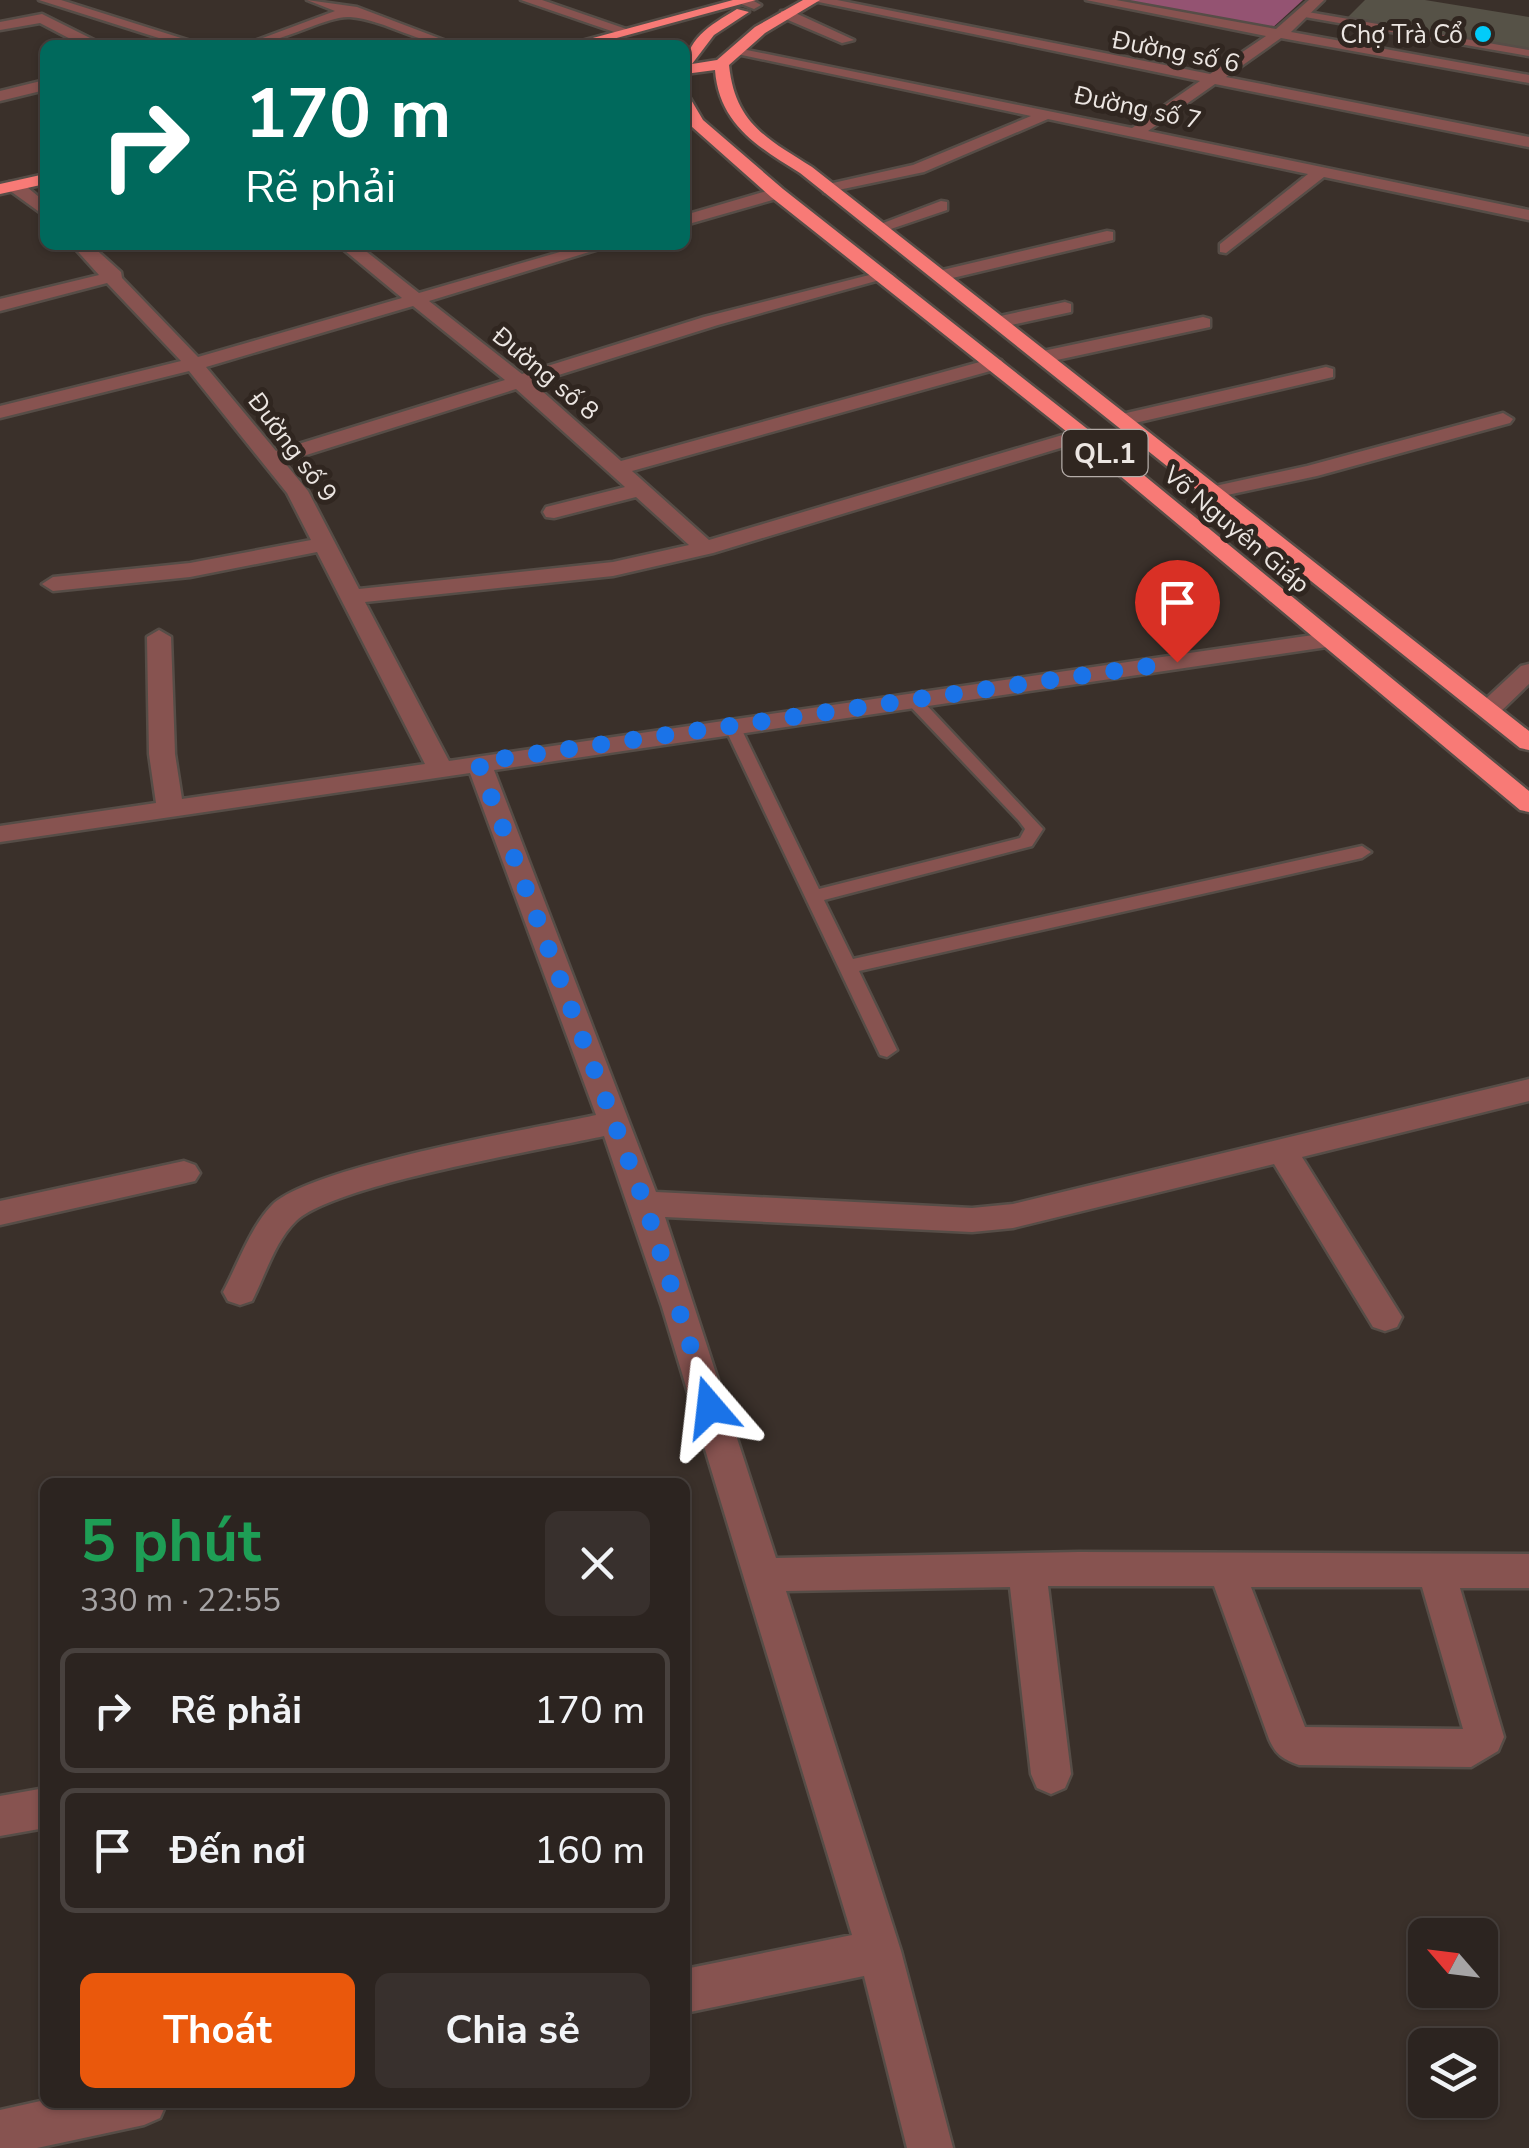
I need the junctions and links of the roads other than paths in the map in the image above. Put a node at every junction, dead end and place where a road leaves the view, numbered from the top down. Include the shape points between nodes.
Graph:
1 (46, 0) edge
2 (314, 0) edge
3 (380, 0) edge
4 (528, 0) edge
5 (814, 0) edge
6 (1093, 0) edge
7 (1317, 0) edge
8 (750, 1) edge
9 (350, 10) junction
10 (786, 14) junction
11 (1302, 14) junction
12 (0, 26) edge
13 (628, 32) junction
14 (1276, 36) junction
15 (84, 40) edge
16 (179, 40) edge
17 (265, 40) edge
18 (436, 40) edge
19 (595, 40) edge
20 (847, 40) dead end
21 (1070, 53) junction
22 (1529, 53) edge
23 (690, 55) edge
24 (729, 57) junction
25 (690, 60) edge
26 (1054, 64) dead end
27 (1529, 79) edge
28 (1208, 80) junction
29 (40, 86) edge
30 (0, 96) edge
31 (1048, 114) junction
32 (692, 125) edge
33 (1136, 132) junction
34 (1529, 142) edge
35 (40, 170) edge
36 (1321, 171) junction
37 (40, 180) edge
38 (5, 185) edge
39 (830, 189) junction
40 (777, 193) junction
41 (941, 206) dead end
42 (40, 208) edge
43 (1529, 215) edge
44 (690, 219) edge
45 (879, 228) junction
46 (1107, 236) dead end
47 (1226, 248) dead end
48 (87, 250) edge
49 (353, 250) edge
50 (586, 250) edge
51 (115, 276) junction
52 (885, 276) junction
53 (940, 276) junction
54 (416, 299) junction
55 (0, 305) edge
56 (1064, 308) dead end
57 (998, 322) junction
58 (1203, 323) dead end
59 (1043, 358) junction
60 (194, 364) junction
61 (994, 364) junction
62 (1326, 374) dead end
63 (522, 382) junction
64 (0, 412) edge
65 (1503, 419) dead end
66 (1122, 420) junction
67 (1084, 435) junction
68 (270, 460) junction
69 (620, 468) junction
70 (643, 490) junction
71 (1213, 492) junction
72 (554, 512) dead end
73 (327, 543) junction
74 (705, 548) junction
75 (53, 584) dead end
76 (353, 596) junction
77 (159, 637) dead end
78 (1328, 640) junction
79 (1529, 671) edge
80 (913, 700) junction
81 (1488, 710) junction
82 (732, 726) junction
83 (1529, 742) edge
84 (478, 762) junction
85 (440, 768) junction
86 (1529, 804) edge
87 (170, 808) junction
88 (0, 834) edge
89 (1362, 852) dead end
90 (815, 896) junction
91 (848, 967) junction
92 (888, 1050) dead end
93 (1529, 1090) edge
94 (614, 1122) junction
95 (1281, 1150) junction
96 (184, 1173) dead end
97 (645, 1204) junction
98 (0, 1213) edge
99 (240, 1292) dead end
100 (1385, 1317) dead end
101 (1226, 1569) junction
102 (1027, 1570) junction
103 (1436, 1570) junction
104 (1529, 1570) edge
105 (762, 1575) junction
106 (1051, 1774) dead end
107 (40, 1809) edge
108 (0, 1816) edge
109 (879, 1951) junction
110 (690, 1990) edge
111 (115, 2108) edge
112 (0, 2132) edge
113 (930, 2148) edge

1 - 16 street
2 - 9 street
3 - 9 street
4 - 13 street
5 - 10 highway
5 - 21 street, Đường số 6
6 - 14 street
7 - 11 street
8 - 13 highway
8 - 23 highway
9 - 17 street
9 - 18 street
10 - 20 street
10 - 24 highway
11 - 14 street
11 - 22 lane
12 - 15 street via 42,18
13 - 19 highway
14 - 27 street
14 - 28 street
21 - 26 street
21 - 28 street, Đường số 6
24 - 25 highway
24 - 31 street, Đường số 7
24 - 39 highway, Võ Nguyên Giáp / QL.1 via 721,86 734,116
28 - 33 street
28 - 34 street, Đường số 6
29 - 30 street
31 - 33 street, Đường số 7
31 - 39 street via 918,169
32 - 40 highway, Võ Nguyên Giáp / QL.1
33 - 36 street, Đường số 7
35 - 38 highway
36 - 43 street, Đường số 7
36 - 47 street
37 - 38 highway
38 - 42 street
39 - 45 highway, Võ Nguyên Giáp / QL.1
40 - 44 street
40 - 52 highway, Võ Nguyên Giáp / QL.1
41 - 45 street
45 - 53 highway, Võ Nguyên Giáp / QL.1
46 - 53 street
48 - 51 street, Đường số 9
49 - 54 street, Đường số 8
50 - 54 street
51 - 55 street
51 - 60 street, Đường số 9
52 - 61 highway, Võ Nguyên Giáp / QL.1
52 - 63 street via 711,321
53 - 57 highway, Võ Nguyên Giáp / QL.1
54 - 60 street
54 - 63 street, Đường số 8
56 - 57 street
57 - 59 highway, Võ Nguyên Giáp / QL.1
58 - 59 street
59 - 66 highway, Võ Nguyên Giáp / QL.1
60 - 64 street
60 - 68 street, Đường số 9
61 - 67 highway, Võ Nguyên Giáp / QL.1
61 - 69 street
62 - 66 street
63 - 68 street
63 - 69 street, Đường số 8
65 - 71 street
66 - 71 highway, Võ Nguyên Giáp / QL.1
67 - 74 street
67 - 78 highway, Võ Nguyên Giáp / QL.1
68 - 73 street, Đường số 9
69 - 70 street, Đường số 8
70 - 72 street
70 - 74 street, Đường số 8
71 - 81 highway, Võ Nguyên Giáp / QL.1
73 - 75 street via 190,570
73 - 76 street, Đường số 9
74 - 76 street via 577,575
76 - 85 street, Đường số 9
77 - 87 street
78 - 80 street
78 - 86 highway, Võ Nguyên Giáp / QL.1
79 - 81 street
80 - 82 street
80 - 90 lane via 1025,817 1032,836
81 - 83 highway, Võ Nguyên Giáp / QL.1
82 - 84 street
82 - 90 lane
84 - 85 street
84 - 94 street
85 - 87 street
87 - 88 street
89 - 91 lane
90 - 91 lane
91 - 92 lane
93 - 95 street
94 - 97 street
94 - 99 street via 298,1202 284,1212
95 - 97 street via 1013,1216 972,1220
95 - 100 street
96 - 98 street
97 - 105 street
101 - 102 street
101 - 103 street
101 - 103 street via 1288,1740 1298,1746 1472,1748 1484,1737 1482,1723
102 - 105 street
102 - 106 street
103 - 104 street
105 - 109 street
107 - 108 street
109 - 110 street
109 - 113 street
111 - 112 street

